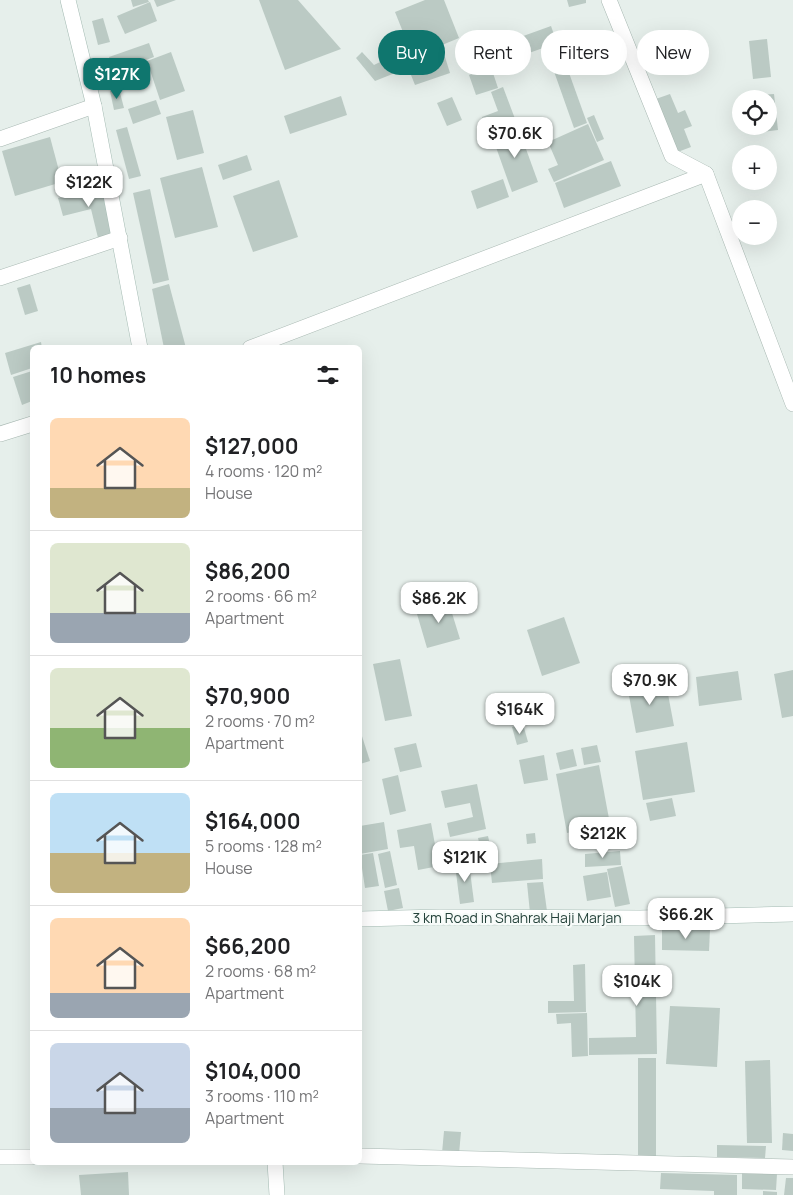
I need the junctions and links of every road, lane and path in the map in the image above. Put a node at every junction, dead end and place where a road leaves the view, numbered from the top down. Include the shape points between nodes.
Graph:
1 (68, 0) edge
2 (609, 0) edge
3 (94, 106) junction
4 (0, 139) edge
5 (706, 174) junction
6 (120, 238) junction
7 (0, 278) edge
8 (139, 345) edge
9 (258, 345) edge
10 (793, 404) edge
11 (30, 425) edge
12 (0, 434) edge
13 (793, 914) edge
14 (362, 919) edge
15 (362, 1156) edge
16 (30, 1157) edge
17 (0, 1158) edge
18 (275, 1165) edge
19 (793, 1167) edge
20 (277, 1195) edge

1 - 3 street
2 - 5 street via 672,156
3 - 4 street
3 - 6 street
5 - 9 street
5 - 10 street
6 - 7 street
6 - 8 street
11 - 12 street
13 - 14 street, 3 km Road in Shahrak Haji Marjan
15 - 19 street
16 - 17 street
18 - 20 street

